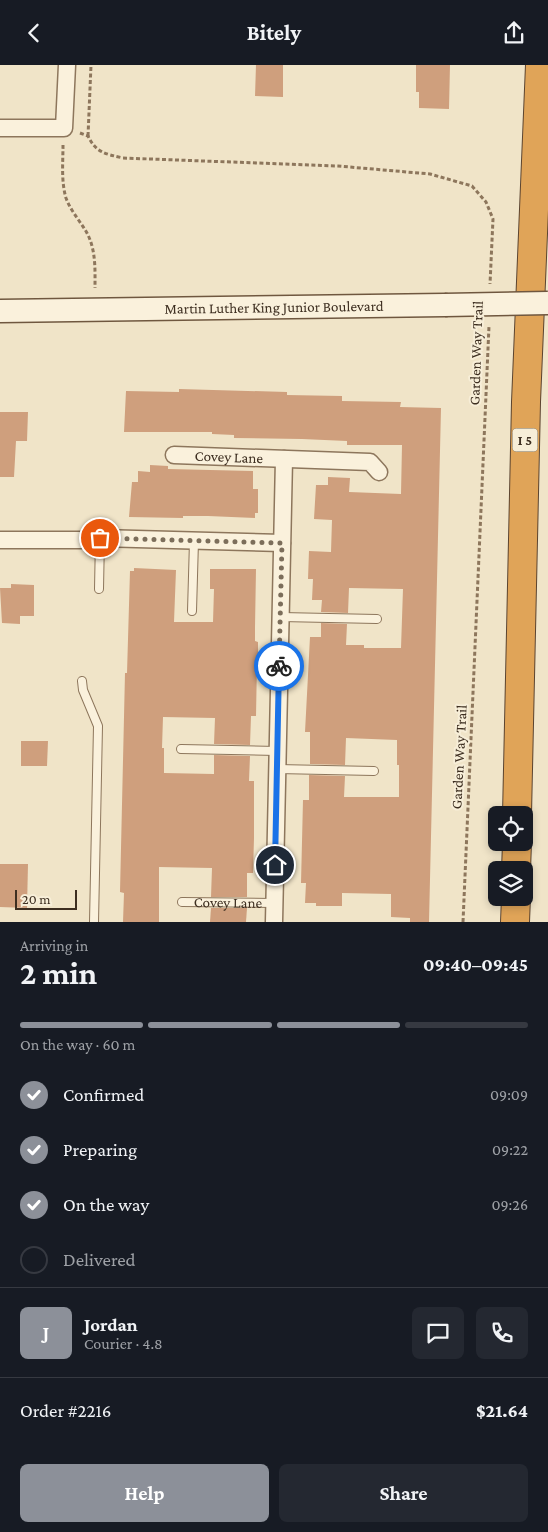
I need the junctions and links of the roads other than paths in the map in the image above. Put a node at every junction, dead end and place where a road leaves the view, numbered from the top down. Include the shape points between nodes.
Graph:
1 (67, 65) edge
2 (540, 65) edge
3 (0, 128) edge
4 (548, 303) edge
5 (0, 311) edge
6 (174, 455) dead end
7 (284, 459) junction
8 (379, 472) dead end
9 (100, 538) junction
10 (0, 540) edge
11 (194, 541) junction
12 (282, 543) junction
13 (99, 589) dead end
14 (192, 611) dead end
15 (280, 617) junction
16 (377, 619) dead end
17 (82, 681) dead end
18 (181, 749) dead end
19 (277, 751) junction
20 (277, 769) junction
21 (374, 771) dead end
22 (517, 806) edge
23 (182, 901) dead end
24 (274, 903) junction
25 (516, 906) edge
26 (94, 922) edge
27 (274, 922) edge
28 (515, 922) edge

1 - 3 street via 64,128
2 - 22 highway, I 5 via 526,402
4 - 5 main road, Martin Luther King Junior Boulevard, bridge
6 - 7 street, Covey Lane
7 - 8 street, Covey Lane via 370,462
7 - 12 street, Covey Lane
9 - 10 street
9 - 11 street
9 - 13 lane
11 - 12 street
11 - 14 lane
12 - 15 street, Covey Lane
15 - 16 lane
15 - 19 street, Covey Lane
17 - 26 lane via 98,726
18 - 19 lane
19 - 20 street, Covey Lane
20 - 21 lane
20 - 24 street, Covey Lane
23 - 24 lane, Covey Lane
24 - 27 street, Covey Lane
25 - 28 highway

